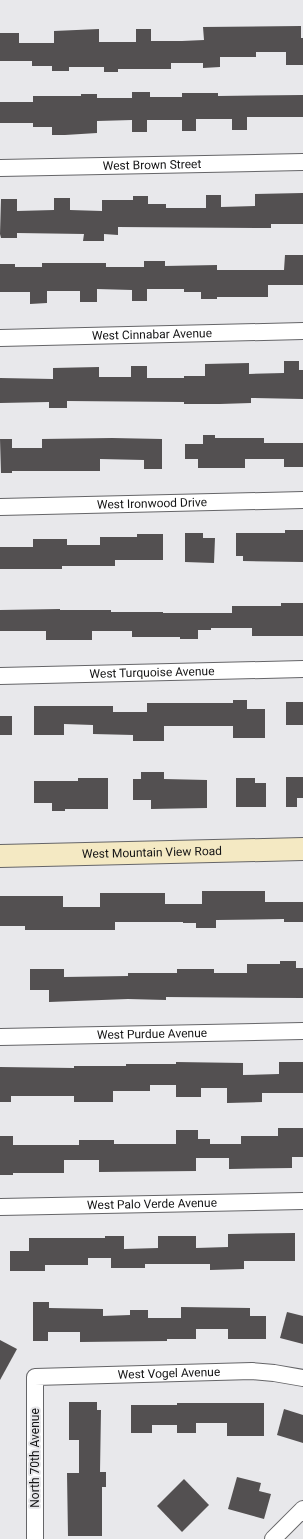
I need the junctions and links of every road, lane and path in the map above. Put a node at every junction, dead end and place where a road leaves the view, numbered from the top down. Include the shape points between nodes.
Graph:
1 (303, 162) edge
2 (0, 168) edge
3 (303, 331) edge
4 (0, 338) edge
5 (303, 500) edge
6 (0, 507) edge
7 (303, 669) edge
8 (0, 676) edge
9 (303, 849) edge
10 (0, 856) edge
11 (303, 1031) edge
12 (0, 1037) edge
13 (303, 1201) edge
14 (0, 1207) edge
15 (35, 1377) joint
16 (303, 1378) edge
17 (303, 1509) edge
18 (35, 1539) edge
19 (273, 1539) edge

1 - 2 street, West Brown Street
3 - 4 street, West Cinnabar Avenue
5 - 6 street, West Ironwood Drive
7 - 8 street, West Turquoise Avenue
9 - 10 street, West Mountain View Road
11 - 12 street, West Purdue Avenue
13 - 14 street, West Palo Verde Avenue
15 - 16 street, West Vogel Avenue via 252,1371
15 - 18 street, North 70th Avenue
17 - 19 street

